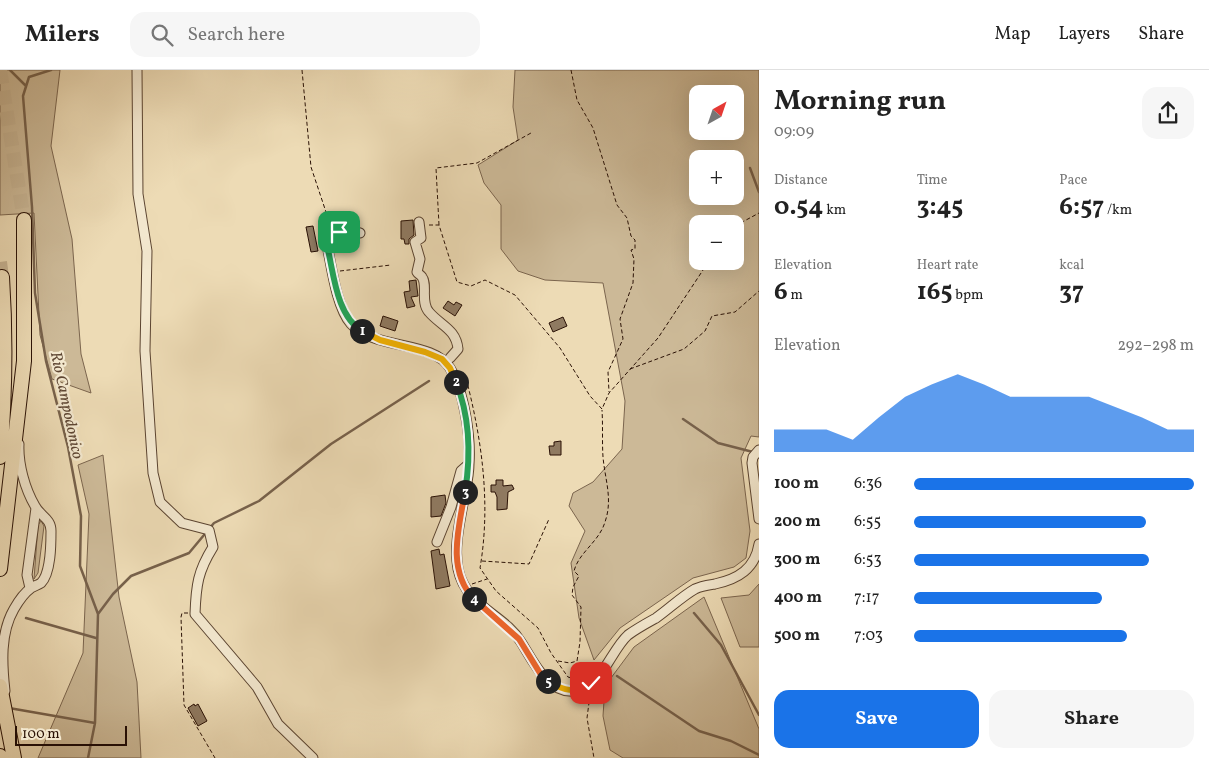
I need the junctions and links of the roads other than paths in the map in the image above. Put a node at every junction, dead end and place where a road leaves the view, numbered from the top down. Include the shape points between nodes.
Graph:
1 (137, 70) edge
2 (24, 220) tunnel mouth
3 (419, 222) road end
4 (360, 232) dead end
5 (2, 277) dead end
6 (450, 358) dead end
7 (24, 361) junction
8 (759, 450) edge
9 (0, 457) edge
10 (470, 464) junction
11 (36, 508) junction
12 (759, 519) edge
13 (438, 542) dead end
14 (759, 544) edge
15 (0, 569) edge
16 (30, 588) junction
17 (0, 686) edge
18 (7, 756) edge
19 (313, 758) edge

1 - 19 street via 138,194 147,250 145,351 153,472 160,502 182,523 209,530 213,547 196,580 195,614 257,687 278,724
2 - 7 highway
3 - 6 street via 420,238 415,242 420,259 418,272 422,278 423,297 428,311 457,339 458,349
4 - 10 street via 344,230 328,250 337,291 352,324 380,340 431,354 450,368 466,420
5 - 9 highway via 6,338
7 - 11 street via 26,387 18,447 24,483
7 - 15 highway
8 - 12 street via 752,463
10 - 13 street via 461,471
10 - 14 street via 456,545 458,569 465,587 519,639 543,678 559,688 576,691 591,683 627,636 697,588 731,581 745,573 754,561
11 - 16 street via 28,575
11 - 16 street via 47,518 51,529 47,573 41,583
16 - 18 street via 13,611 4,639 2,665
17 - 18 highway

